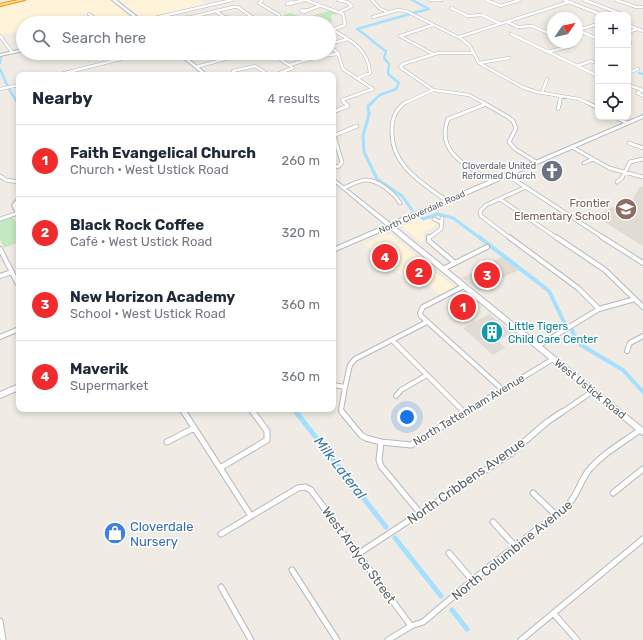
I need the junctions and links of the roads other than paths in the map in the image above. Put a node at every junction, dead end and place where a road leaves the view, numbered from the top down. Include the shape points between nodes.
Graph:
1 (13, 0) edge
2 (23, 0) edge
3 (114, 0) edge
4 (232, 0) edge
5 (262, 0) edge
6 (305, 0) edge
7 (338, 0) edge
8 (372, 0) edge
9 (430, 0) edge
10 (441, 0) edge
11 (486, 0) edge
12 (520, 0) edge
13 (564, 0) edge
14 (584, 0) edge
15 (616, 0) edge
16 (434, 1) edge
17 (569, 2) junction
18 (293, 3) dead end
19 (0, 4) edge
20 (594, 4) junction
21 (319, 6) junction
22 (406, 7) dead end
23 (582, 7) junction
24 (643, 7) edge
25 (451, 8) dead end
26 (403, 10) junction
27 (193, 11) dead end
28 (215, 11) junction
29 (306, 11) dead end
30 (340, 12) junction
31 (595, 12) edge
32 (614, 12) edge
33 (389, 13) junction
34 (89, 14) dead end
35 (198, 15) junction
36 (92, 16) edge
37 (134, 16) edge
38 (167, 16) edge
39 (194, 16) edge
40 (223, 16) edge
41 (251, 16) edge
42 (279, 16) edge
43 (373, 17) dead end
44 (506, 22) junction
45 (433, 24) junction
46 (501, 24) junction
47 (595, 25) edge
48 (631, 26) edge
49 (336, 28) edge
50 (583, 28) edge
51 (637, 29) junction
52 (631, 31) edge
53 (643, 31) edge
54 (336, 32) edge
55 (547, 32) edge
56 (583, 33) edge
57 (511, 34) dead end
58 (0, 36) edge
59 (459, 37) junction
60 (595, 38) edge
61 (348, 39) junction
62 (336, 43) edge
63 (564, 48) edge
64 (16, 51) edge
65 (12, 52) junction
66 (547, 52) junction
67 (474, 53) junction
68 (338, 54) edge
69 (433, 54) junction
70 (0, 55) edge
71 (509, 58) dead end
72 (116, 60) edge
73 (188, 60) edge
74 (222, 60) edge
75 (282, 60) edge
76 (305, 60) edge
77 (593, 62) dead end
78 (479, 63) junction
79 (289, 65) junction
80 (577, 66) junction
81 (196, 67) junction
82 (638, 69) dead end
83 (69, 72) edge
84 (202, 72) edge
85 (232, 72) edge
86 (264, 72) edge
87 (282, 72) edge
88 (631, 72) edge
89 (595, 75) edge
90 (358, 78) junction
91 (547, 79) dead end
92 (16, 86) edge
93 (631, 86) edge
94 (0, 90) edge
95 (433, 90) junction
96 (643, 90) edge
97 (542, 93) junction
98 (561, 96) junction
99 (643, 96) edge
100 (486, 104) junction
101 (595, 107) edge
102 (558, 109) dead end
103 (336, 111) edge
104 (643, 116) edge
105 (621, 120) edge
106 (627, 123) junction
107 (357, 126) dead end
108 (336, 135) edge
109 (629, 143) dead end
110 (336, 145) edge
111 (572, 147) junction
112 (643, 148) edge
113 (593, 159) junction
114 (643, 159) edge
115 (536, 162) junction
116 (584, 163) dead end
117 (336, 167) edge
118 (624, 173) junction
119 (507, 175) junction
120 (0, 176) edge
121 (643, 177) edge
122 (336, 181) edge
123 (16, 182) edge
124 (491, 182) junction
125 (617, 182) dead end
126 (526, 187) junction
127 (344, 188) junction
128 (500, 199) junction
129 (16, 201) edge
130 (446, 201) junction
131 (400, 203) dead end
132 (16, 211) edge
133 (16, 215) edge
134 (442, 218) dead end
135 (0, 219) edge
136 (434, 219) dead end
137 (442, 223) junction
138 (390, 226) junction
139 (487, 247) dead end
140 (0, 249) edge
141 (336, 249) edge
142 (455, 263) junction
143 (643, 263) edge
144 (443, 269) junction
145 (12, 272) junction
146 (0, 276) edge
147 (16, 280) edge
148 (464, 286) junction
149 (635, 299) junction
150 (643, 307) edge
151 (599, 309) junction
152 (427, 322) junction
153 (16, 330) edge
154 (643, 336) edge
155 (0, 337) edge
156 (392, 340) junction
157 (538, 346) junction
158 (627, 351) dead end
159 (553, 359) junction
160 (427, 375) junction
161 (336, 386) edge
162 (345, 387) junction
163 (16, 388) edge
164 (503, 390) junction
165 (593, 391) junction
166 (0, 395) edge
167 (396, 396) dead end
168 (184, 412) edge
169 (253, 412) edge
170 (465, 413) junction
171 (194, 428) junction
172 (642, 431) edge
173 (167, 442) dead end
174 (381, 442) junction
175 (220, 468) junction
176 (643, 469) edge
177 (533, 492) dead end
178 (613, 493) dead end
179 (420, 513) junction
180 (556, 515) junction
181 (251, 516) junction
182 (493, 522) dead end
183 (221, 534) dead end
184 (643, 540) edge
185 (515, 546) junction
186 (449, 553) dead end
187 (358, 554) junction
188 (292, 570) dead end
189 (473, 581) junction
190 (221, 587) dead end
191 (554, 614) junction
192 (0, 621) edge
193 (411, 626) junction
194 (3, 640) edge
195 (251, 640) edge
196 (337, 640) edge
197 (388, 640) edge
198 (521, 640) edge
199 (577, 640) edge

1 - 19 highway
2 - 19 highway
3 - 37 main road
4 - 38 street
5 - 42 street via 259,2
6 - 18 street
6 - 21 street
7 - 30 street via 352,6
8 - 33 street via 379,8
9 - 16 street
10 - 16 street
11 - 12 street via 501,6
13 - 17 street
14 - 20 street
15 - 24 street
17 - 23 street
17 - 44 street
20 - 23 street
20 - 32 street
21 - 29 street
21 - 30 street
22 - 26 street
23 - 31 street
25 - 46 street via 469,16 484,16
26 - 33 street
26 - 45 street
27 - 35 street
28 - 35 street
28 - 40 street
28 - 41 street via 235,6
30 - 49 street via 344,16 345,24
33 - 43 street
34 - 36 street
35 - 39 street
44 - 46 street
44 - 55 street via 518,27 532,26
45 - 59 street
45 - 69 street via 400,36
46 - 59 street
47 - 50 street
48 - 51 street
51 - 52 street
51 - 53 street
54 - 61 street
56 - 60 street
57 - 66 street
58 - 65 street
59 - 67 street via 467,42
61 - 62 street
61 - 90 street via 361,46 370,63 369,74
63 - 66 street
64 - 65 street
65 - 70 street
66 - 80 street
67 - 69 street
67 - 78 street
68 - 90 street via 343,69
69 - 95 street via 400,66
71 - 78 street
72 - 83 street
73 - 81 main road
74 - 81 street
75 - 79 street
76 - 79 street
77 - 80 street
78 - 97 street via 522,87
79 - 87 street via 293,68
80 - 89 street
81 - 84 main road
82 - 88 street
85 - 86 street via 255,66
90 - 103 street via 373,89 342,100 348,106
91 - 97 street
92 - 94 street
93 - 96 street
95 - 100 street via 462,93
95 - 130 street via 407,102 396,112 391,134 392,144 393,152 406,170
96 - 99 street via 637,93
97 - 98 street
98 - 101 street via 579,99
98 - 102 street
100 - 115 street via 513,121 516,128 509,142 515,149
100 - 124 street via 448,119 445,140 456,157
104 - 106 main road, North Cloverdale Road
105 - 106 street
106 - 111 main road, North Cloverdale Road
107 - 108 street
109 - 112 street
110 - 117 street via 342,162
111 - 113 street
111 - 115 main road, North Cloverdale Road
113 - 116 street
113 - 118 street
114 - 118 street via 630,162
115 - 119 main road, North Cloverdale Road
118 - 121 street
118 - 125 street
119 - 124 main road, North Cloverdale Road
119 - 126 street
120 - 123 street
122 - 127 main road, West Ustick Road
124 - 130 main road, North Cloverdale Road
126 - 128 street
126 - 143 street
127 - 131 street via 363,180 372,180 396,196
127 - 138 main road, West Ustick Road
128 - 149 street via 605,270
128 - 151 street via 486,205 480,211 481,216 573,284
129 - 132 street
130 - 138 main road, North Cloverdale Road
133 - 135 street
134 - 137 street
136 - 137 street
137 - 142 street via 441,229 429,236 429,241
138 - 141 main road, North Cloverdale Road
138 - 144 main road, West Ustick Road
139 - 142 street
140 - 145 street
142 - 144 street
144 - 148 main road, West Ustick Road
145 - 146 street
145 - 147 street
148 - 152 street via 423,307 420,312
148 - 157 main road, West Ustick Road
149 - 150 street
149 - 151 street
151 - 157 street
152 - 156 street, North Tattenham Avenue
152 - 164 street
153 - 155 street
154 - 158 street via 630,343
156 - 160 street
156 - 162 street, North Tattenham Avenue via 352,362
157 - 159 main road, West Ustick Road
159 - 164 street, North Tattenham Avenue
159 - 165 main road, West Ustick Road
160 - 167 street via 401,390
160 - 170 street
161 - 162 street
162 - 174 street, North Tattenham Avenue via 342,406 344,415 361,435 371,441
163 - 166 main road
164 - 170 street, North Tattenham Avenue
165 - 172 main road, West Ustick Road
165 - 179 street, North Cribbens Avenue via 547,422 510,454
168 - 171 street
169 - 175 street via 267,431 268,437 265,442
170 - 174 street, North Tattenham Avenue via 411,445
171 - 173 street
171 - 175 street
172 - 180 street, North Columbine Avenue via 593,466 585,476 576,498
174 - 179 street via 381,466
175 - 181 street
176 - 178 street
177 - 180 street
179 - 187 street, North Cribbens Avenue
180 - 185 street, North Columbine Avenue
181 - 183 street
181 - 187 street, West Ardyce Street via 305,486 311,490
182 - 185 street
184 - 191 street
185 - 189 street, North Columbine Avenue
186 - 189 street
187 - 193 street, West Ardyce Street
188 - 196 street
189 - 193 street, North Columbine Avenue via 423,622
190 - 195 street
191 - 198 street
191 - 199 street
192 - 194 street
193 - 197 street, North Columbine Avenue

